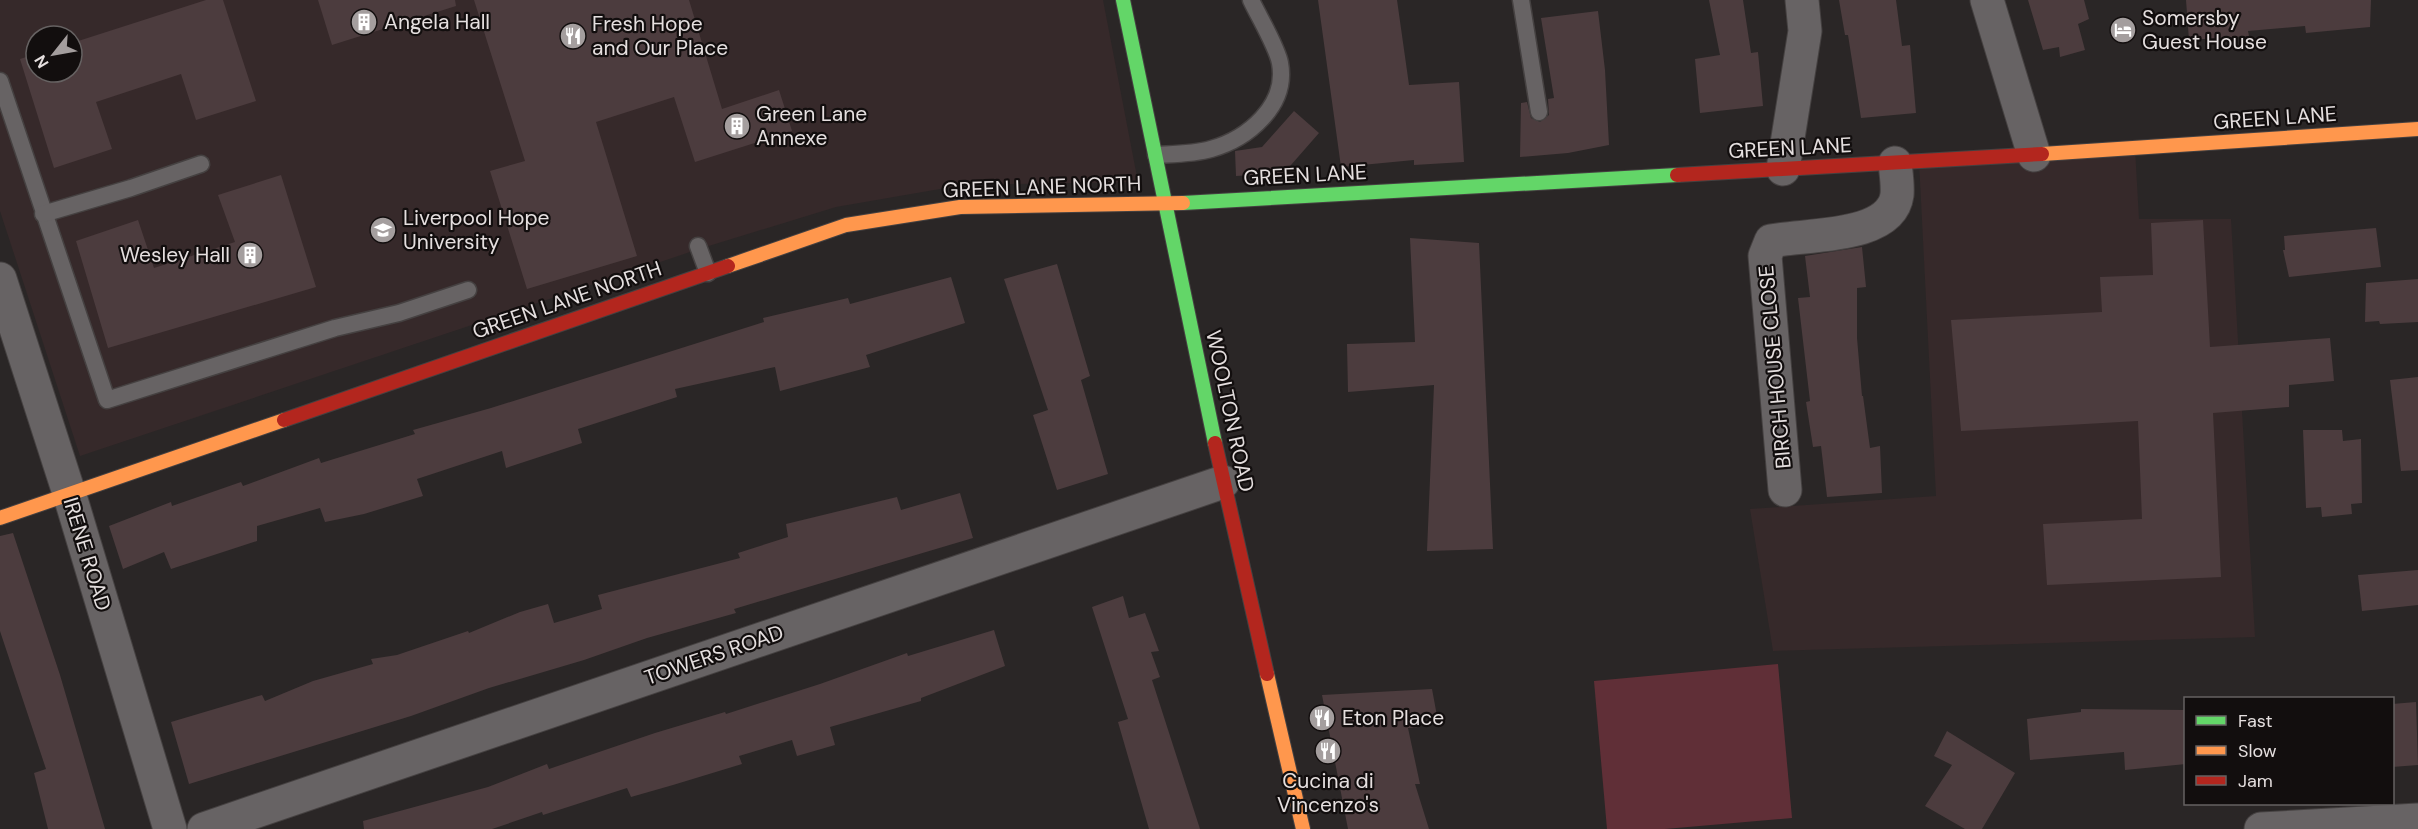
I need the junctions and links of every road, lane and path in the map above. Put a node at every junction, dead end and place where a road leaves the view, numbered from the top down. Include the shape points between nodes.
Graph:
1 (1123, 0) edge
2 (1251, 0) edge
3 (1521, 0) edge
4 (1802, 0) edge
5 (1987, 0) edge
6 (0, 81) edge
7 (1539, 112) dead end
8 (2418, 129) edge
9 (1156, 155) junction
10 (2034, 155) junction
11 (1895, 163) junction
12 (201, 164) dead end
13 (1783, 169) junction
14 (1165, 204) junction
15 (44, 214) junction
16 (698, 246) dead end
17 (708, 273) junction
18 (0, 279) edge
19 (468, 290) dead end
20 (1223, 482) junction
21 (1785, 490) dead end
22 (70, 496) junction
23 (0, 518) edge
24 (2418, 820) edge
25 (170, 829) edge
26 (204, 829) edge
27 (1303, 829) edge
28 (2261, 829) edge

1 - 9 street, WOOLTON ROAD
2 - 9 lane via 1280,62 1275,100 1258,124 1211,150
3 - 7 lane
4 - 13 street via 1805,31
5 - 10 street
6 - 15 lane
8 - 10 street, GREEN LANE
9 - 14 street, WOOLTON ROAD
10 - 11 street, GREEN LANE
11 - 13 street, GREEN LANE
11 - 21 street, BIRCH HOUSE CLOSE via 1897,196 1887,217 1864,228 1772,241 1765,256
12 - 15 lane
13 - 14 street, GREEN LANE
14 - 17 street, GREEN LANE NORTH via 960,207 846,225
14 - 20 street, WOOLTON ROAD
15 - 19 lane via 107,400 335,327 399,313
16 - 17 lane
17 - 22 street, GREEN LANE NORTH
18 - 22 street, IRENE ROAD
20 - 26 street, TOWERS ROAD
20 - 27 street, WOOLTON ROAD
22 - 23 street, GREEN LANE NORTH
22 - 25 street, IRENE ROAD
24 - 28 street

